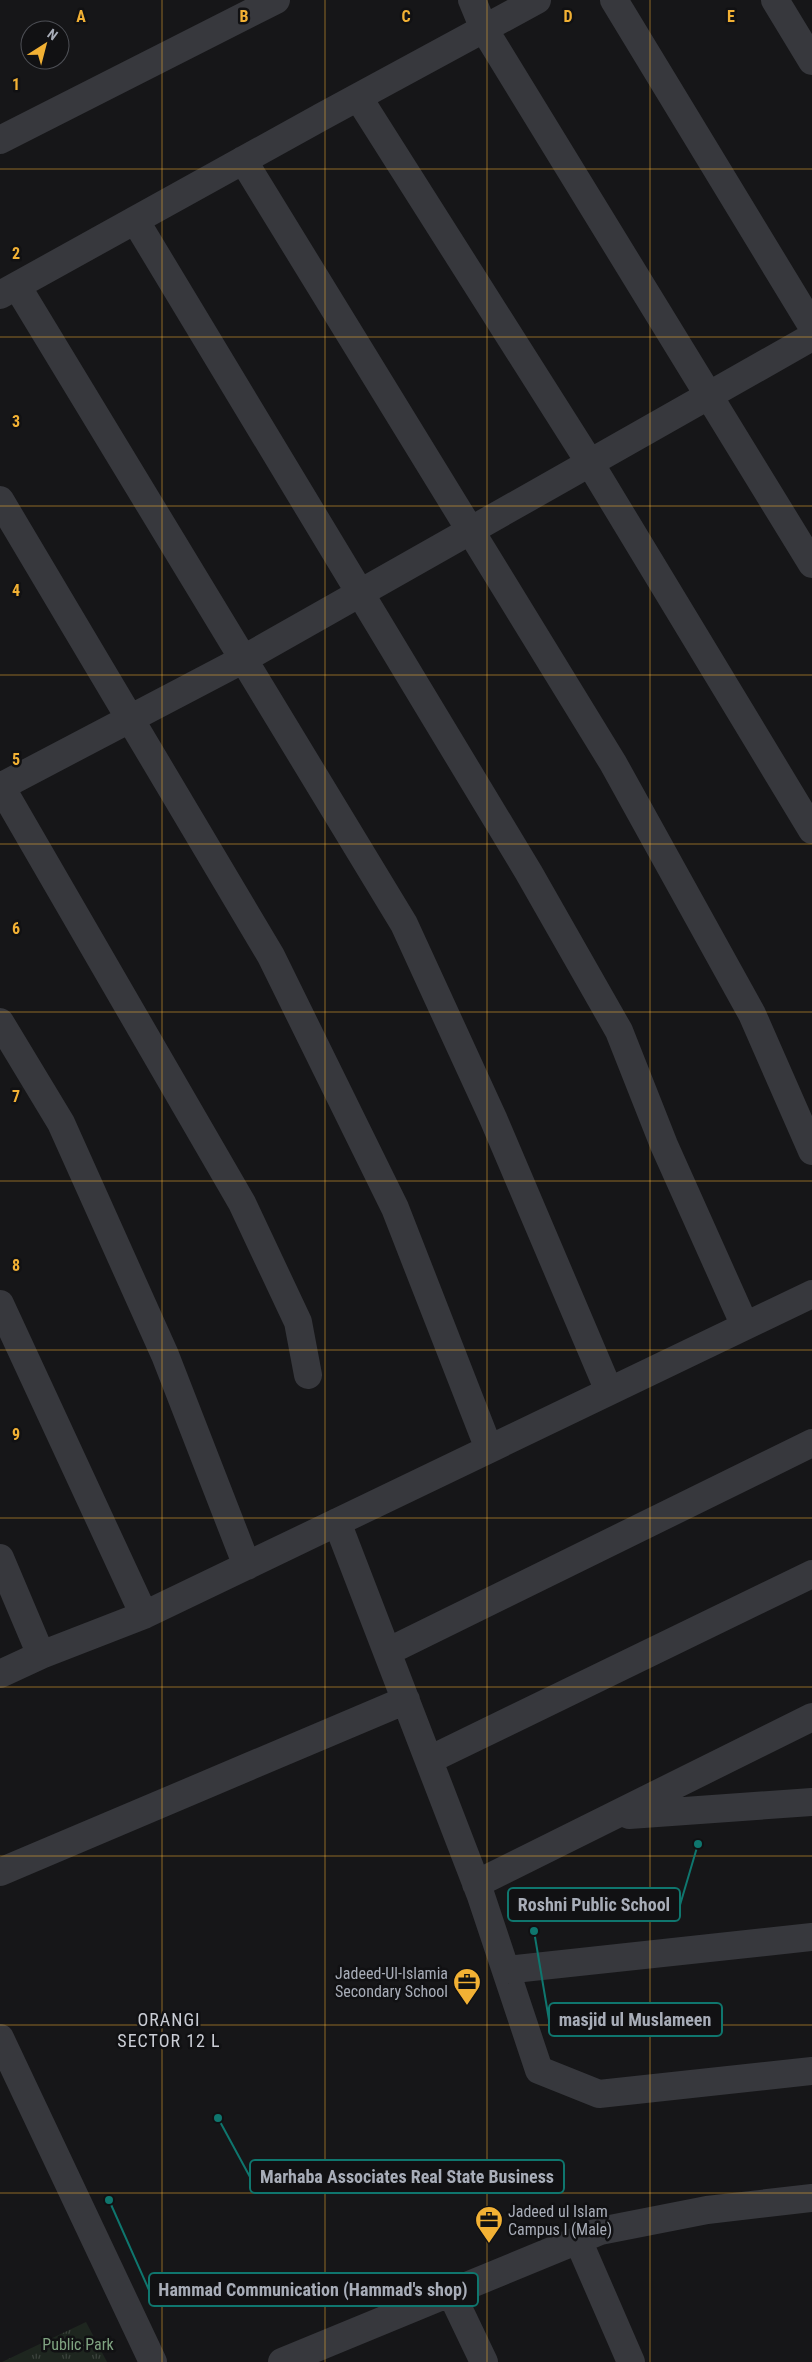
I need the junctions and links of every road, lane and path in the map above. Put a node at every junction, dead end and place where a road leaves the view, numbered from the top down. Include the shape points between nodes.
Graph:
1 (276, 0) edge
2 (472, 0) edge
3 (537, 0) edge
4 (614, 0) edge
5 (775, 0) edge
6 (484, 29) junction
7 (812, 61) edge
8 (358, 96) junction
9 (0, 140) edge
10 (243, 160) junction
11 (135, 220) junction
12 (8, 291) edge
13 (812, 326) edge
14 (812, 337) edge
15 (708, 396) junction
16 (590, 464) junction
17 (0, 500) edge
18 (471, 531) junction
19 (812, 564) edge
20 (359, 594) junction
21 (242, 660) junction
22 (130, 719) junction
23 (0, 786) edge
24 (812, 830) edge
25 (0, 1022) edge
26 (812, 1151) edge
27 (812, 1294) edge
28 (0, 1304) edge
29 (745, 1326) junction
30 (308, 1375) dead end
31 (609, 1391) junction
32 (812, 1443) edge
33 (489, 1449) junction
34 (337, 1522) junction
35 (0, 1558) edge
36 (246, 1566) junction
37 (812, 1574) edge
38 (144, 1615) junction
39 (387, 1652) junction
40 (41, 1655) junction
41 (0, 1674) edge
42 (406, 1700) junction
43 (812, 1717) edge
44 (429, 1760) junction
45 (812, 1802) edge
46 (615, 1816) junction
47 (0, 1872) edge
48 (476, 1884) junction
49 (812, 1937) edge
50 (506, 1970) junction
51 (0, 2038) edge
52 (812, 2071) edge
53 (812, 2198) edge
54 (578, 2240) junction
55 (452, 2293) junction
56 (335, 2352) edge
57 (153, 2362) edge
58 (282, 2362) edge
59 (484, 2362) edge
60 (631, 2362) edge

1 - 9 street
2 - 6 street
3 - 6 street
4 - 13 street
5 - 7 street
6 - 8 street
6 - 15 street
8 - 10 street
8 - 16 street
10 - 11 street
10 - 18 street
11 - 12 street
11 - 20 street
12 - 21 street
14 - 15 street
15 - 16 street
15 - 19 street
16 - 18 street
16 - 24 street
17 - 22 street
18 - 20 street
18 - 26 street via 613,763 747,1006
20 - 21 street
20 - 29 street via 529,873 619,1032 664,1146
21 - 22 street
21 - 31 street via 404,924 493,1118
22 - 23 street
22 - 33 street via 271,956 369,1155 395,1208
23 - 30 street via 242,1202 298,1322
25 - 36 street via 61,1124 165,1355
27 - 29 street
28 - 38 street
29 - 31 street
31 - 33 street
32 - 39 street
33 - 34 street
34 - 36 street
34 - 39 street
35 - 40 street
36 - 38 street
37 - 44 street
38 - 40 street
39 - 42 street
40 - 41 street
42 - 44 street
42 - 47 street
43 - 46 street
44 - 48 street
45 - 46 street
46 - 48 street
48 - 50 street
49 - 50 street
50 - 52 street via 539,2070 599,2094
51 - 57 street
53 - 54 street via 707,2210 600,2231
54 - 55 street
54 - 60 street
55 - 56 street
55 - 59 street
56 - 58 street

